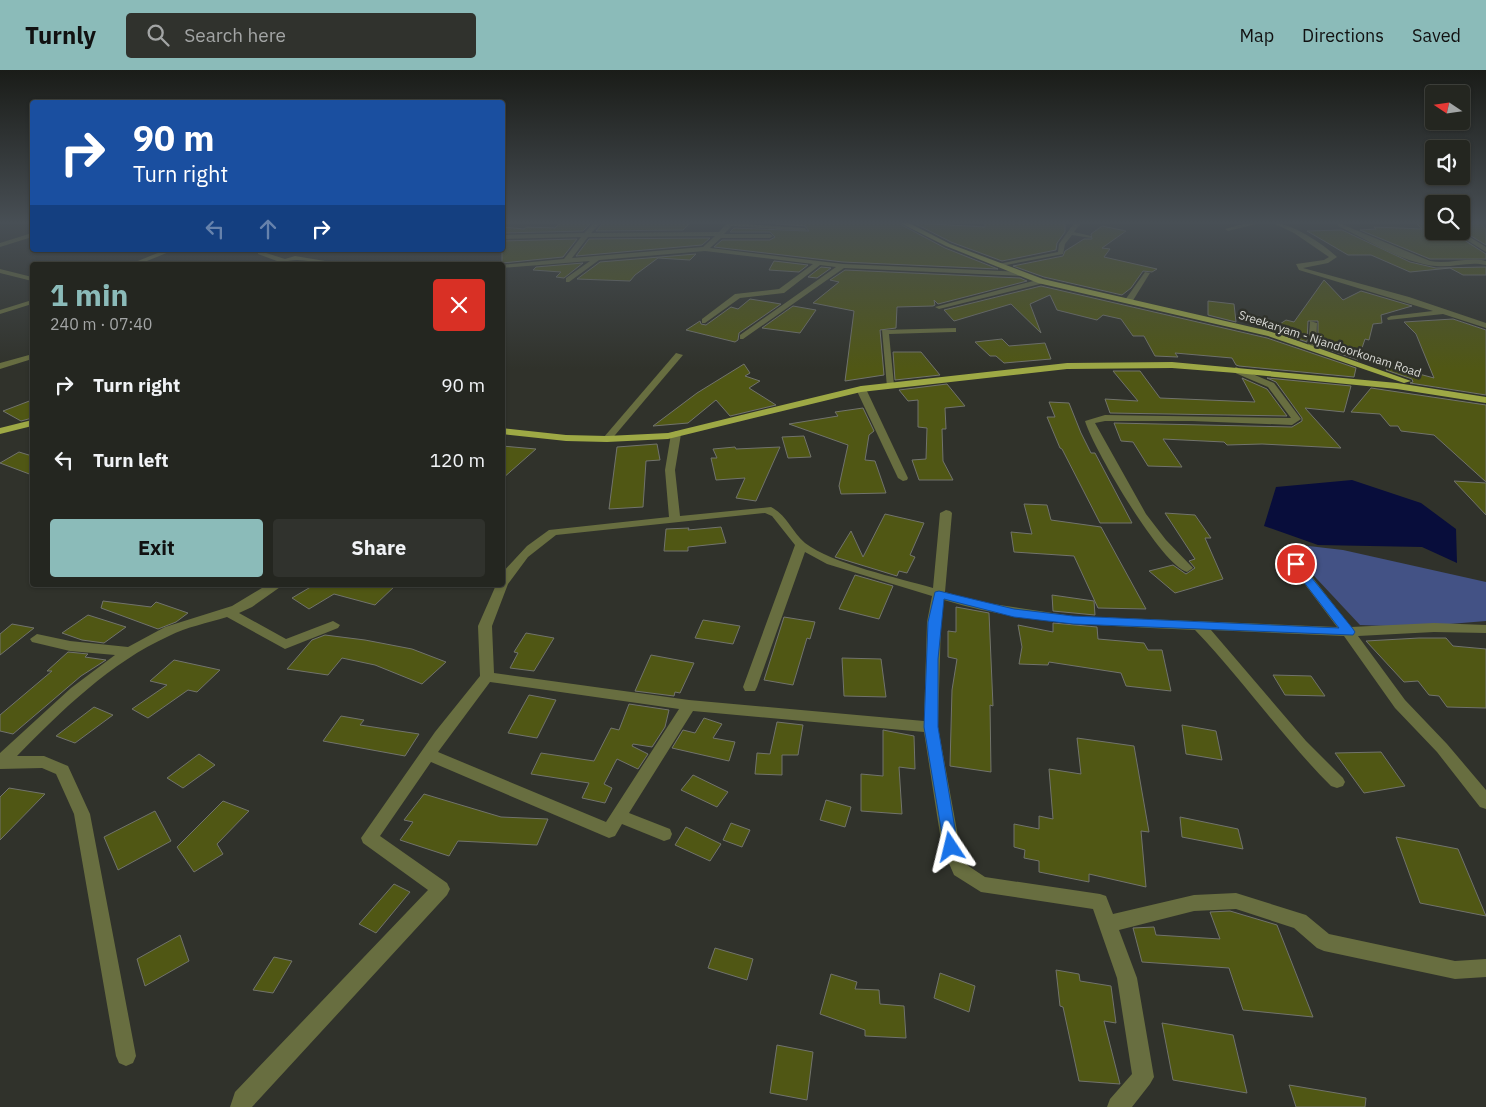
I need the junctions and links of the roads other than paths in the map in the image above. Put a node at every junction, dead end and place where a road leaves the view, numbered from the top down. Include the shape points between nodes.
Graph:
1 (1, 271) edge
2 (580, 271) edge
3 (807, 271) edge
4 (833, 271) edge
5 (963, 271) edge
6 (1016, 271) edge
7 (1309, 271) edge
8 (1147, 273) dead end
9 (1021, 274) junction
10 (30, 279) edge
11 (569, 280) dead end
12 (1041, 281) junction
13 (1129, 300) junction
14 (30, 303) edge
15 (939, 307) dead end
16 (1445, 311) junction
17 (0, 312) edge
18 (1391, 318) dead end
19 (705, 321) dead end
20 (1313, 323) dead end
21 (1486, 326) edge
22 (953, 330) dead end
23 (744, 337) dead end
24 (1312, 348) junction
25 (679, 355) dead end
26 (30, 357) edge
27 (0, 366) edge
28 (1236, 370) junction
29 (890, 386) junction
30 (861, 389) junction
31 (1465, 396) junction
32 (1486, 400) edge
33 (30, 424) edge
34 (0, 431) edge
35 (505, 431) edge
36 (676, 434) junction
37 (607, 439) junction
38 (903, 478) dead end
39 (946, 513) dead end
40 (675, 520) junction
41 (801, 545) junction
42 (1285, 550) dead end
43 (1187, 568) dead end
44 (506, 571) edge
45 (274, 587) edge
46 (501, 587) edge
47 (939, 594) junction
48 (227, 612) junction
49 (333, 625) dead end
50 (1199, 626) junction
51 (1486, 629) edge
52 (1348, 632) junction
53 (38, 639) dead end
54 (131, 652) junction
55 (487, 677) junction
56 (750, 687) dead end
57 (689, 705) junction
58 (931, 727) junction
59 (428, 754) junction
60 (0, 763) edge
61 (1336, 782) dead end
62 (1486, 802) edge
63 (619, 816) junction
64 (664, 834) dead end
65 (1108, 924) junction
66 (1486, 968) edge
67 (126, 1056) dead end
68 (241, 1107) edge
69 (1118, 1107) edge

1 - 10 street
2 - 11 street
3 - 19 street via 780,291 738,296
4 - 23 street
5 - 9 street
6 - 9 main road, Sreekaryam - Njandoorkonam Road
7 - 16 street
8 - 13 street
9 - 12 main road, Sreekaryam - Njandoorkonam Road
12 - 13 main road, Sreekaryam - Njandoorkonam Road
12 - 15 street
13 - 24 main road, Sreekaryam - Njandoorkonam Road via 1239,325
14 - 17 street
16 - 18 street
16 - 21 street
20 - 24 street
22 - 29 street via 885,332
24 - 31 main road, Sreekaryam - Njandoorkonam Road via 1375,372
25 - 37 street
26 - 27 street
28 - 29 main road via 1172,365 1067,366
28 - 31 main road
28 - 43 street via 1271,385 1296,419 1292,422 1192,418 1105,418 1090,421 1149,529
29 - 30 main road
30 - 36 main road
30 - 38 street
31 - 32 main road
33 - 34 main road
35 - 37 main road
36 - 37 main road
36 - 40 street via 670,470
39 - 47 street
40 - 41 street via 767,510 776,514
40 - 44 street via 553,532 538,540
41 - 47 street via 831,561
41 - 56 street
42 - 52 street
45 - 48 street
46 - 55 street via 485,626
47 - 50 street via 1014,613 1063,619
47 - 58 street via 934,622
48 - 49 street via 285,644
48 - 54 street via 170,630
50 - 52 street
50 - 61 street
51 - 52 street via 1447,626
52 - 62 street via 1400,704 1442,748
53 - 54 street via 70,646
54 - 60 street via 53,713
55 - 57 street
55 - 59 street via 460,708
57 - 58 street
57 - 63 street
58 - 65 street via 951,847 960,870 981,884 1100,902
59 - 63 street via 609,831
59 - 68 street via 369,838 441,889 243,1100
60 - 67 street via 44,762 62,770 82,814
63 - 64 street
65 - 66 street via 1194,903 1236,901 1300,921 1324,942 1455,970
65 - 69 street via 1127,978 1143,1077

